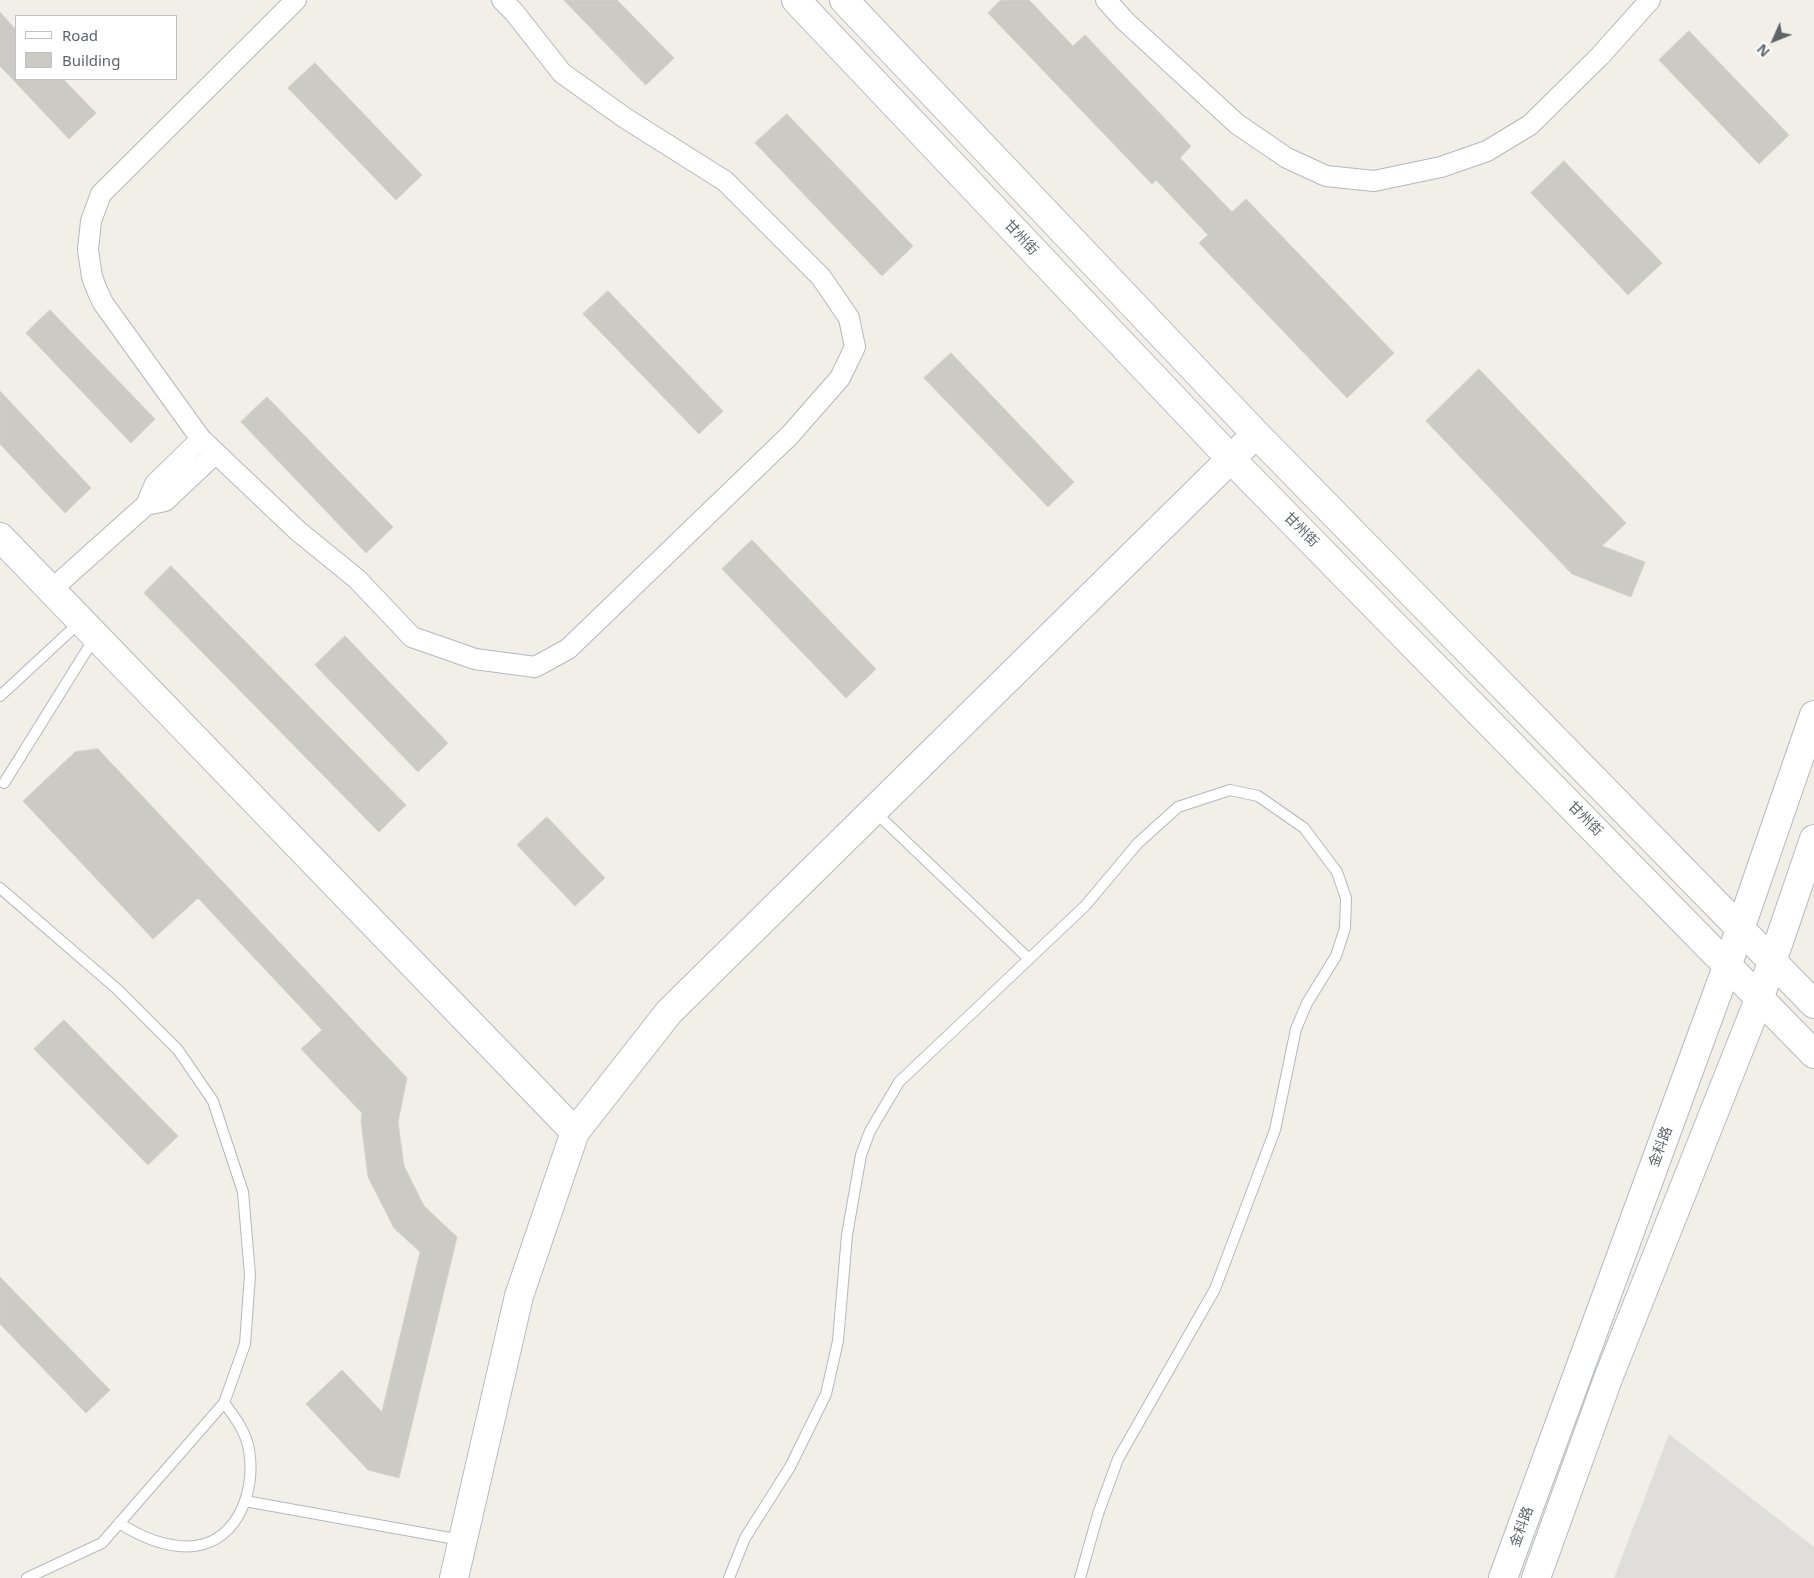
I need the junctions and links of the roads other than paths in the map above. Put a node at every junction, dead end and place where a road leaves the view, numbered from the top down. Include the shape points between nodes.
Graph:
1 (296, 0) edge
2 (502, 0) edge
3 (796, 0) edge
4 (844, 0) edge
5 (1106, 0) edge
6 (1650, 0) edge
7 (1256, 434) junction
8 (201, 439) junction
9 (216, 453) junction
10 (1231, 459) junction
11 (146, 505) junction
12 (0, 537) edge
13 (51, 590) junction
14 (89, 628) junction
15 (0, 696) edge
16 (1814, 715) edge
17 (4, 783) dead end
18 (874, 811) junction
19 (1814, 839) edge
20 (0, 888) edge
21 (1741, 927) junction
22 (1029, 959) junction
23 (1772, 960) junction
24 (1728, 964) junction
25 (1760, 997) junction
26 (1814, 1004) edge
27 (1814, 1054) edge
28 (575, 1132) junction
29 (224, 1403) junction
30 (246, 1501) junction
31 (119, 1524) junction
32 (462, 1541) junction
33 (27, 1578) edge
34 (454, 1578) edge
35 (729, 1578) edge
36 (1080, 1578) edge
37 (1504, 1578) edge
38 (1536, 1578) edge

1 - 8 street via 102,194 91,221 89,264 103,303
2 - 9 street via 562,73 625,118 725,181 821,277 849,318 855,347 840,378 790,435 568,649 534,667 475,659 412,637 357,579 298,531
3 - 10 street, 甘州街
4 - 7 street
5 - 6 street via 1244,129 1287,158 1326,176 1374,181 1441,167 1487,152 1530,125 1600,56
7 - 10 street
7 - 21 street
8 - 9 street
8 - 11 street via 155,484
9 - 11 street via 165,501
10 - 18 street
10 - 24 street, 甘州街
11 - 13 street
12 - 13 street
13 - 14 street
14 - 15 lane
14 - 17 lane
14 - 28 street
16 - 21 street, 金科路
18 - 22 lane
18 - 28 street via 669,1012
19 - 23 street
20 - 29 lane via 138,1009 178,1050 213,1101 243,1192 250,1275 245,1344
21 - 23 street
21 - 24 street, 金科路
22 - 35 lane via 899,1082 870,1131 861,1156 847,1235 838,1341 826,1394 790,1467 745,1538
22 - 36 lane via 1084,906 1138,843 1178,807 1230,790 1258,796 1304,828 1337,872 1346,898 1345,928 1336,956 1307,1003 1296,1030 1275,1130 1215,1289 1118,1460
23 - 25 street
23 - 26 street
24 - 25 street, 甘州街
24 - 37 street, 金科路
25 - 27 street, 甘州街
25 - 38 street via 1609,1376
28 - 32 street via 518,1296
29 - 30 lane via 240,1424 249,1449 251,1475
29 - 31 lane
30 - 31 lane via 227,1531 194,1546 166,1544 140,1536
30 - 32 lane
31 - 33 lane via 102,1543
32 - 34 street

